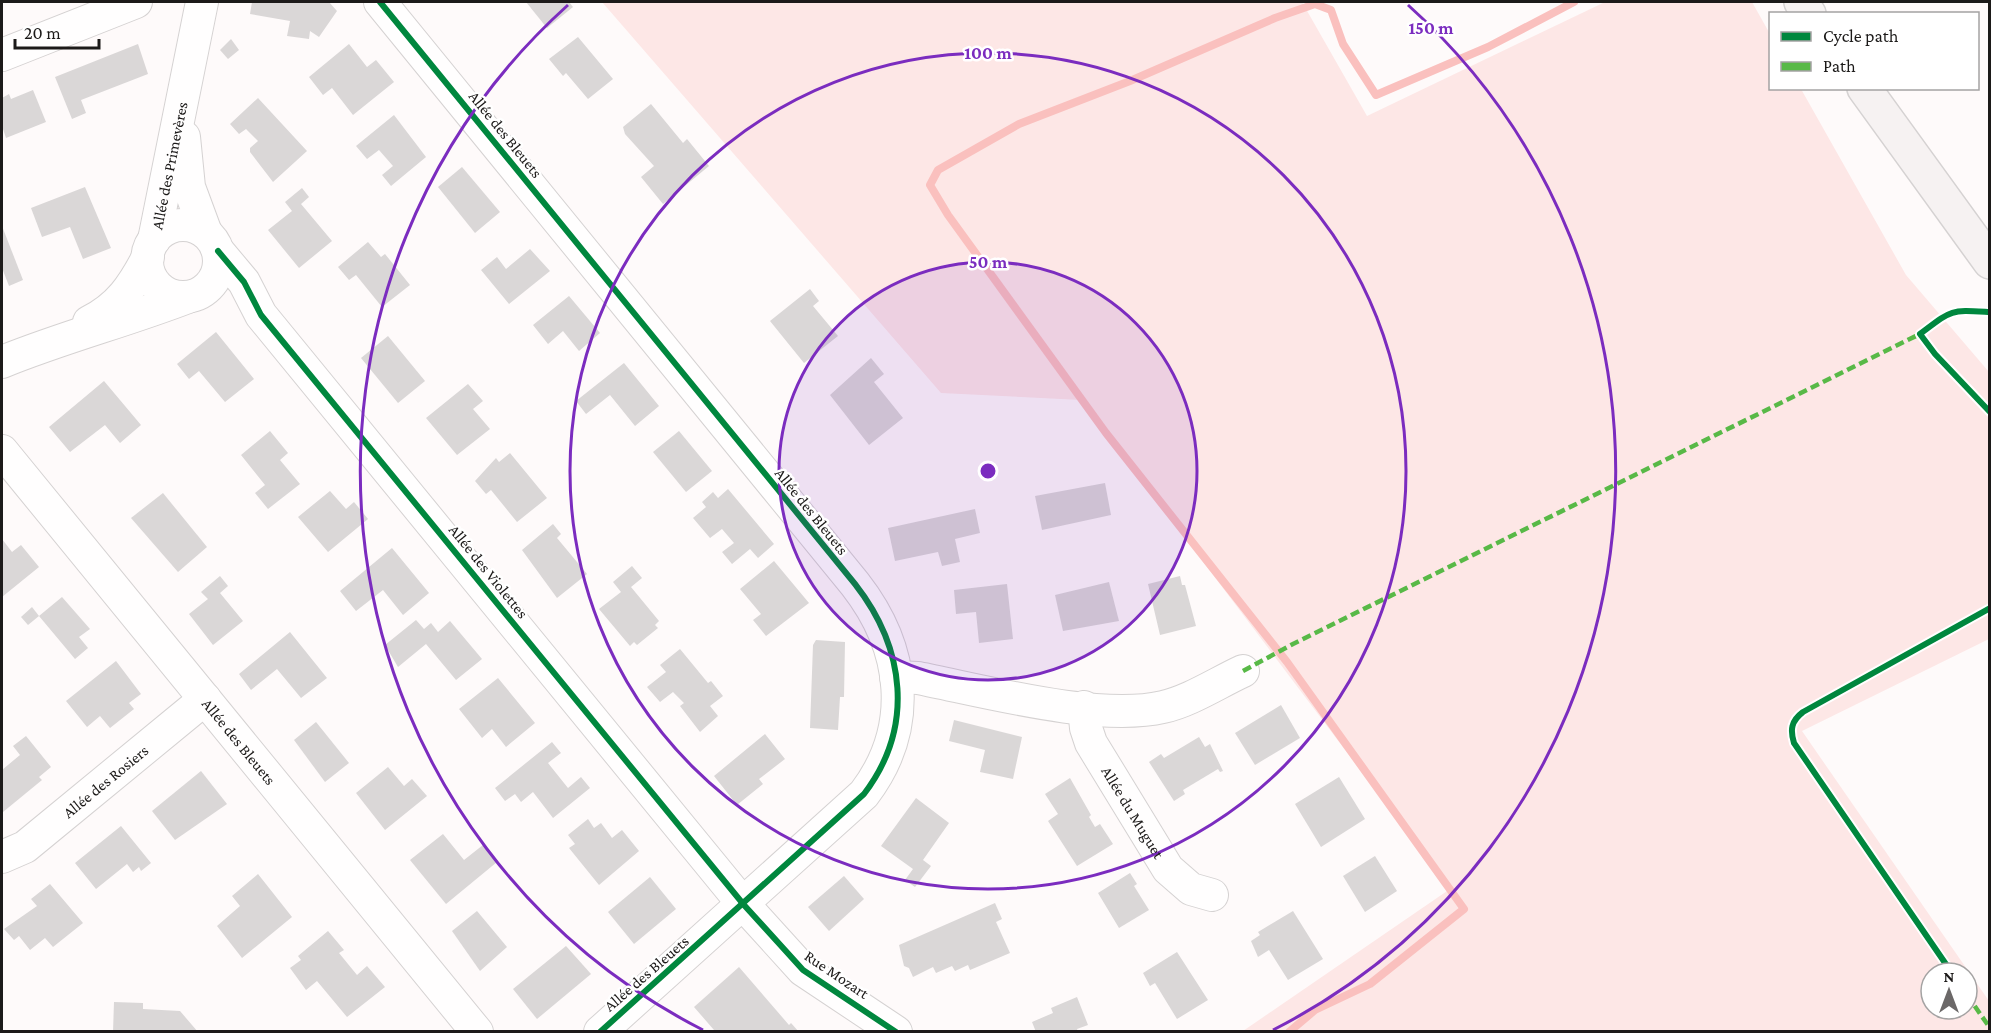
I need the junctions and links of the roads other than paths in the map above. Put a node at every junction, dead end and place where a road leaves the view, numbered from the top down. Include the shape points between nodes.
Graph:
1 (136, 2) edge
2 (202, 2) edge
3 (381, 2) edge
4 (2, 55) edge
5 (1865, 90) edge
6 (185, 91) junction
7 (212, 242) junction
8 (151, 249) junction
9 (1989, 262) edge
10 (195, 294) junction
11 (261, 315) junction
12 (56, 340) junction
13 (2, 362) edge
14 (2, 451) edge
15 (1243, 671) dead end
16 (896, 677) junction
17 (205, 699) junction
18 (1084, 707) junction
19 (2, 857) edge
20 (1212, 895) dead end
21 (744, 905) junction
22 (477, 1032) edge
23 (600, 1032) edge
24 (896, 1032) edge

1 - 4 street
2 - 6 street, Allée des Primevères
3 - 16 street, Allée des Bleuets via 864,596 887,633
5 - 9 main road
6 - 7 street, Allée des Primevères via 187,176 195,208
6 - 8 street, Allée des Primevères
7 - 8 street via 193,227 178,226 165,231
7 - 10 street via 217,274
7 - 11 street, Allée des Violettes via 244,282
8 - 10 street via 150,276 158,287 170,295
8 - 12 street via 132,287 117,304
10 - 11 street, Allée des Violettes via 234,296
10 - 12 street via 129,320
11 - 21 street, Allée des Violettes
12 - 13 street
14 - 17 street, Allée des Bleuets
15 - 18 street via 1166,706 1145,710
16 - 18 street
16 - 21 street, Allée des Bleuets via 893,740 872,785
17 - 19 street, Allée des Rosiers via 25,847
17 - 22 street, Allée des Bleuets
18 - 20 street, Allée du Muguet via 1091,743 1168,869 1191,889
21 - 23 street, Allée des Bleuets
21 - 24 street, Rue Mozart via 804,970

